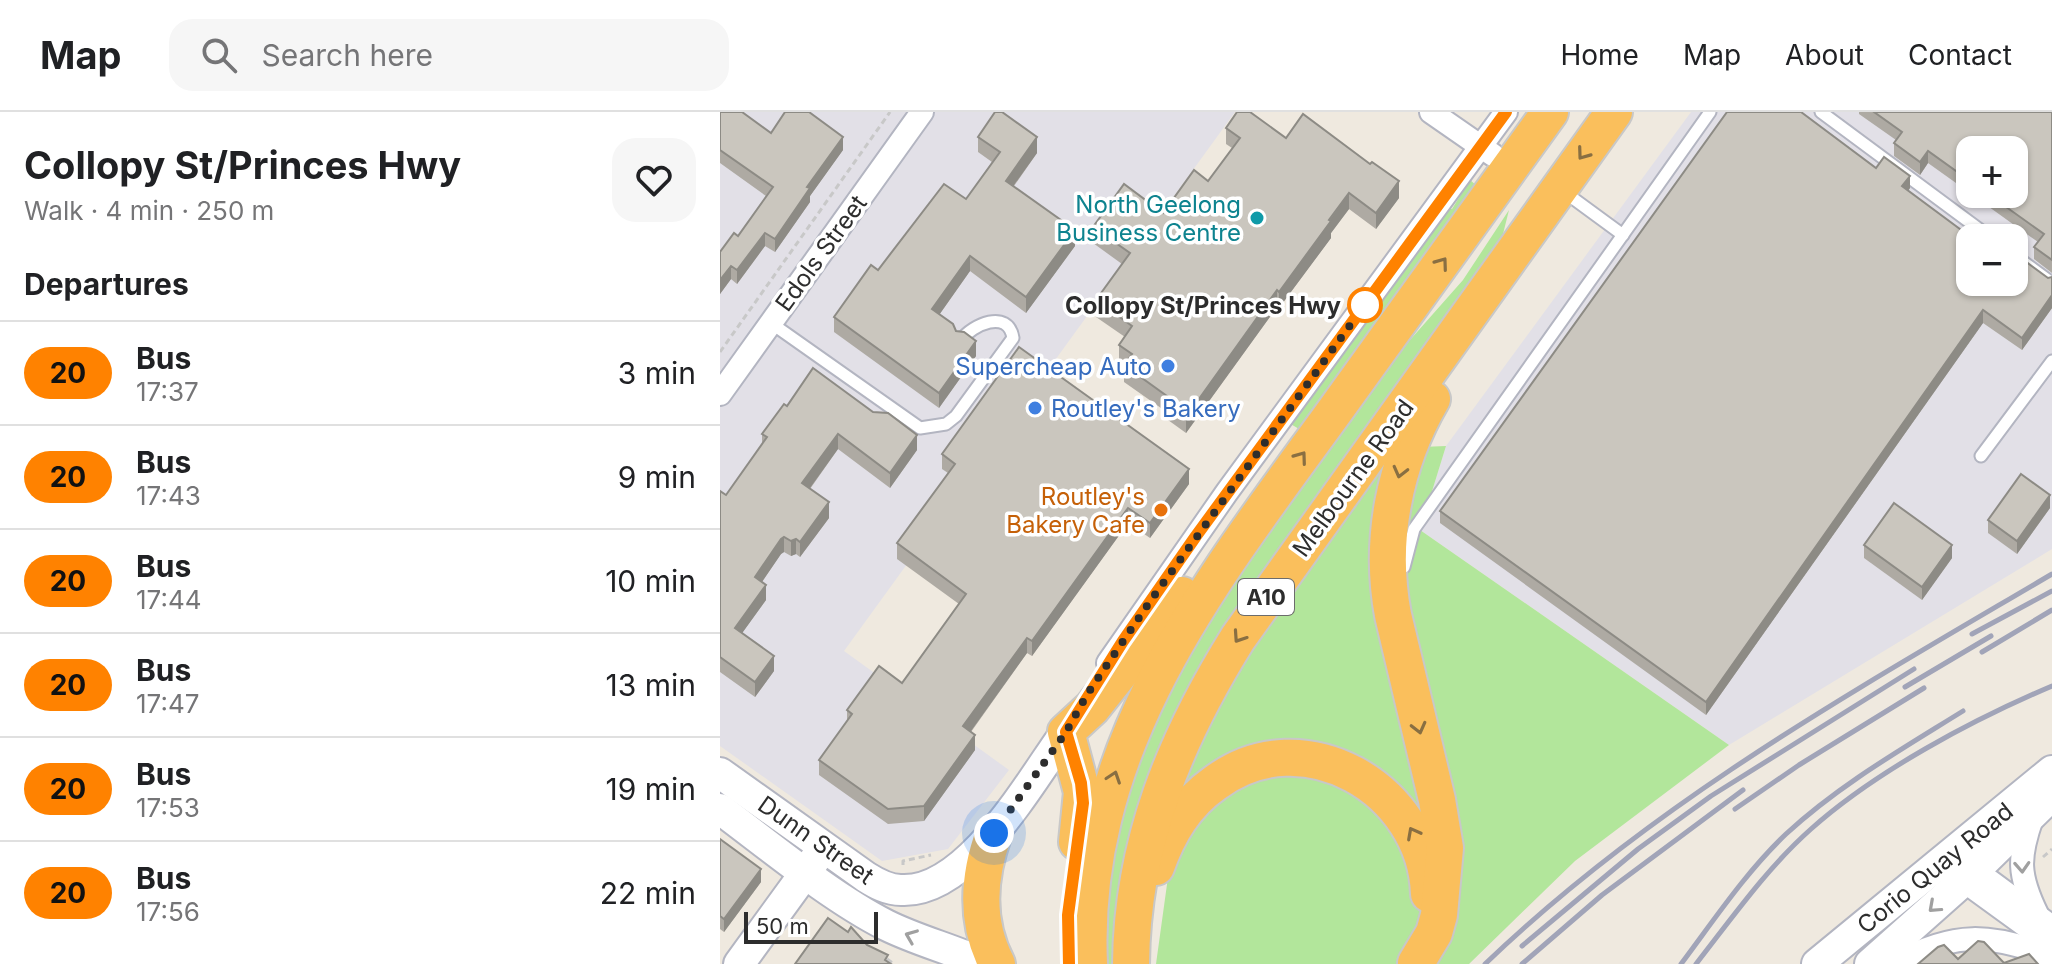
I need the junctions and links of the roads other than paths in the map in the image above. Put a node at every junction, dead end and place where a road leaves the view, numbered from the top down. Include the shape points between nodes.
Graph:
1 (922, 112) edge
2 (1431, 112) edge
3 (1506, 112) edge
4 (1550, 112) edge
5 (1614, 112) edge
6 (1710, 112) edge
7 (1821, 112) edge
8 (1481, 147) junction
9 (1511, 167) junction
10 (1556, 193) junction
11 (1972, 224) edge
12 (1623, 235) junction
13 (2028, 265) edge
14 (1496, 277) junction
15 (2052, 283) edge
16 (771, 323) junction
17 (961, 340) edge
18 (2052, 361) edge
19 (720, 394) edge
20 (1981, 456) dead end
21 (1266, 507) junction
22 (1394, 619) junction
23 (1066, 732) junction
24 (2052, 771) edge
25 (720, 773) edge
26 (2042, 806) edge
27 (720, 809) edge
28 (994, 833) junction
29 (825, 847) junction
30 (1958, 867) junction
31 (805, 872) junction
32 (2045, 922) edge
33 (2052, 945) edge
34 (2052, 957) edge
35 (1131, 962) edge
36 (1416, 963) edge
37 (739, 964) edge
38 (984, 964) edge
39 (997, 964) edge
40 (1069, 964) edge
41 (1089, 964) edge
42 (1817, 964) edge
43 (1870, 964) edge
44 (1895, 964) edge

1 - 16 street, Edols Street
2 - 8 street
3 - 8 street
4 - 9 highway, A10
5 -> 10 highway, Melbourne Road / A10
6 - 12 lane
7 - 11 lane
8 - 9 street
8 - 23 street via 1183,555
9 - 10 highway
21 -> 9 highway, A10
10 - 12 lane
10 - 14 highway, Melbourne Road / A10
12 - 22 lane via 1414,529
13 - 15 lane
14 -> 22 highway via 1404,457 1388,544
14 -> 35 highway, Melbourne Road / A10 via 1238,638 1190,720 1148,833
16 - 17 lane via 920,428 946,424 956,416 1013,338 1006,325 990,322 975,326
16 - 19 street, Edols Street
18 - 20 lane
21 - 23 highway via 1198,575 1092,708
41 -> 21 highway, A10 via 1088,911 1100,830 1131,729 1175,641
22 -> 36 highway via 1445,848 1439,915
23 - 28 main road, Dunn Street
23 - 40 highway via 1083,803 1068,915
24 - 30 main road, Corio Quay Road
25 - 29 main road, Dunn Street
26 - 30 main road, Corio Quay Road
26 -> 32 street via 2024,842 2020,869 2026,892
27 - 31 main road, Dunn Street
28 - 29 main road, Dunn Street via 954,873 902,891 878,884
28 - 39 highway via 982,884 981,918
29 - 31 main road
30 - 32 street
30 - 33 street
30 - 42 main road, Corio Quay Road
30 -> 43 main road, Corio Quay Road
31 - 37 main road
38 -> 31 main road, Dunn Street via 887,926
34 - 44 street via 2002,940 1972,938 1941,943
36 -> 35 highway via 1429,892 1411,828 1385,794 1366,781 1329,764 1286,758 1233,772 1186,809 1158,863

